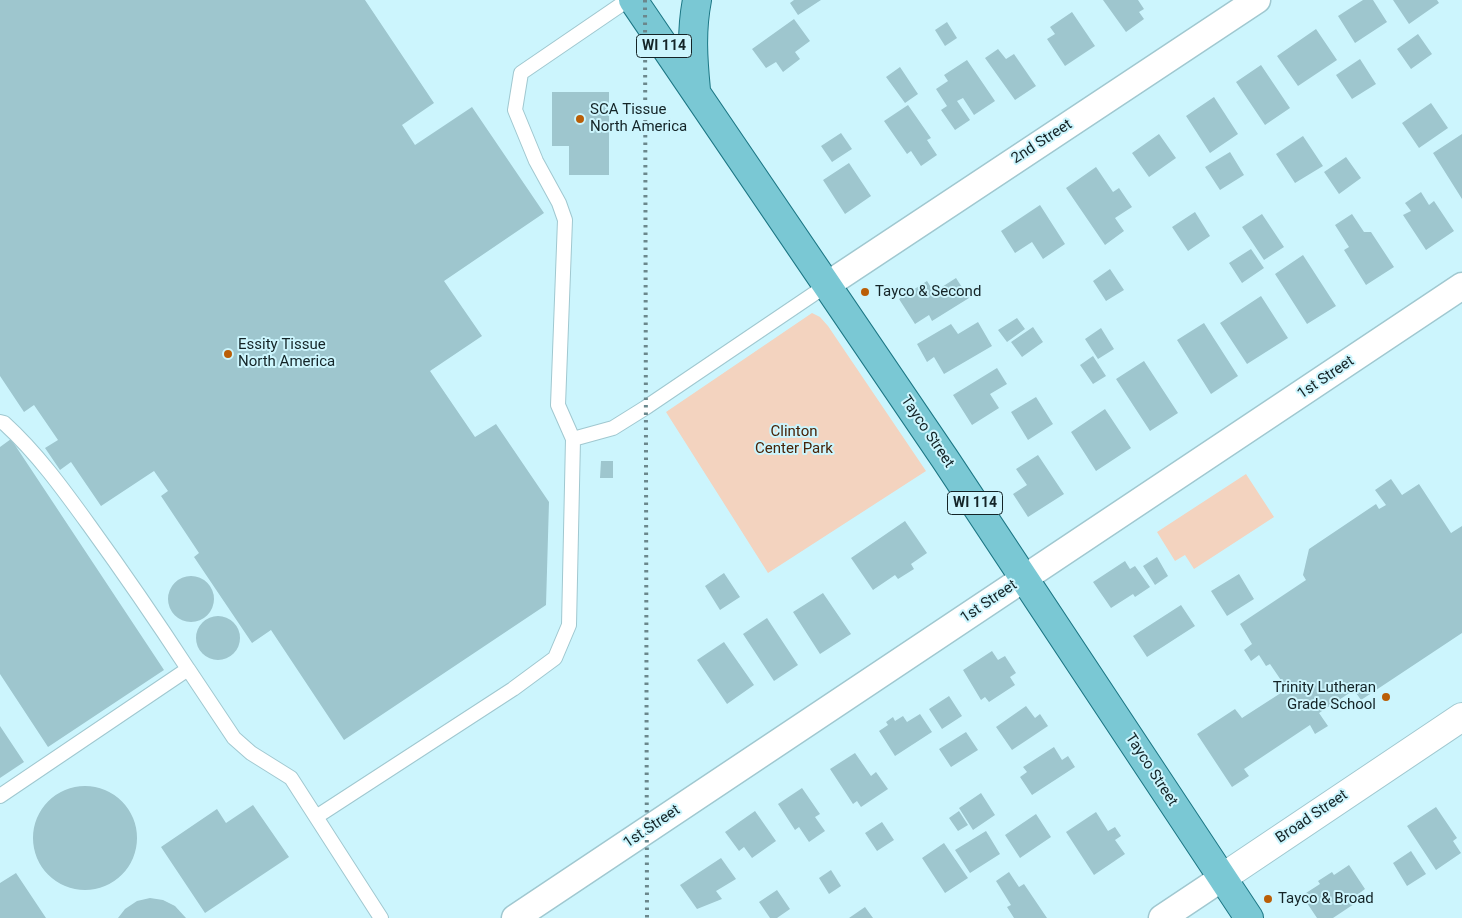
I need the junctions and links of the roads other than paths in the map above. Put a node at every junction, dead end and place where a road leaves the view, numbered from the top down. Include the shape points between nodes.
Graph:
1 (628, 0) edge
2 (633, 0) edge
3 (697, 0) edge
4 (1258, 0) edge
5 (696, 92) junction
6 (827, 284) junction
7 (1462, 286) edge
8 (0, 422) edge
9 (573, 439) junction
10 (1025, 579) junction
11 (188, 669) junction
12 (1462, 717) edge
13 (0, 796) edge
14 (316, 817) junction
15 (1222, 878) junction
16 (381, 918) edge
17 (515, 918) edge
18 (1162, 918) edge
19 (1249, 918) edge

1 - 9 lane via 521,73 515,110 565,220 558,405
2 - 5 main road, Tayco Street / WI 114
3 - 5 main road via 692,52
4 - 6 street, 2nd Street
5 - 6 main road, Tayco Street / WI 114
6 - 9 lane via 613,428
6 - 10 main road, Tayco Street / WI 114
7 - 10 street, 1st Street
8 - 11 lane via 26,443 60,485
9 - 14 lane via 569,625 555,658 513,689
10 - 15 main road, Tayco Street / WI 114
10 - 17 street, 1st Street
11 - 13 lane
11 - 14 lane via 234,738 251,753 291,778
12 - 15 street, Broad Street
14 - 16 lane
15 - 18 street, Broad Street
15 - 19 main road, Tayco Street / WI 114

